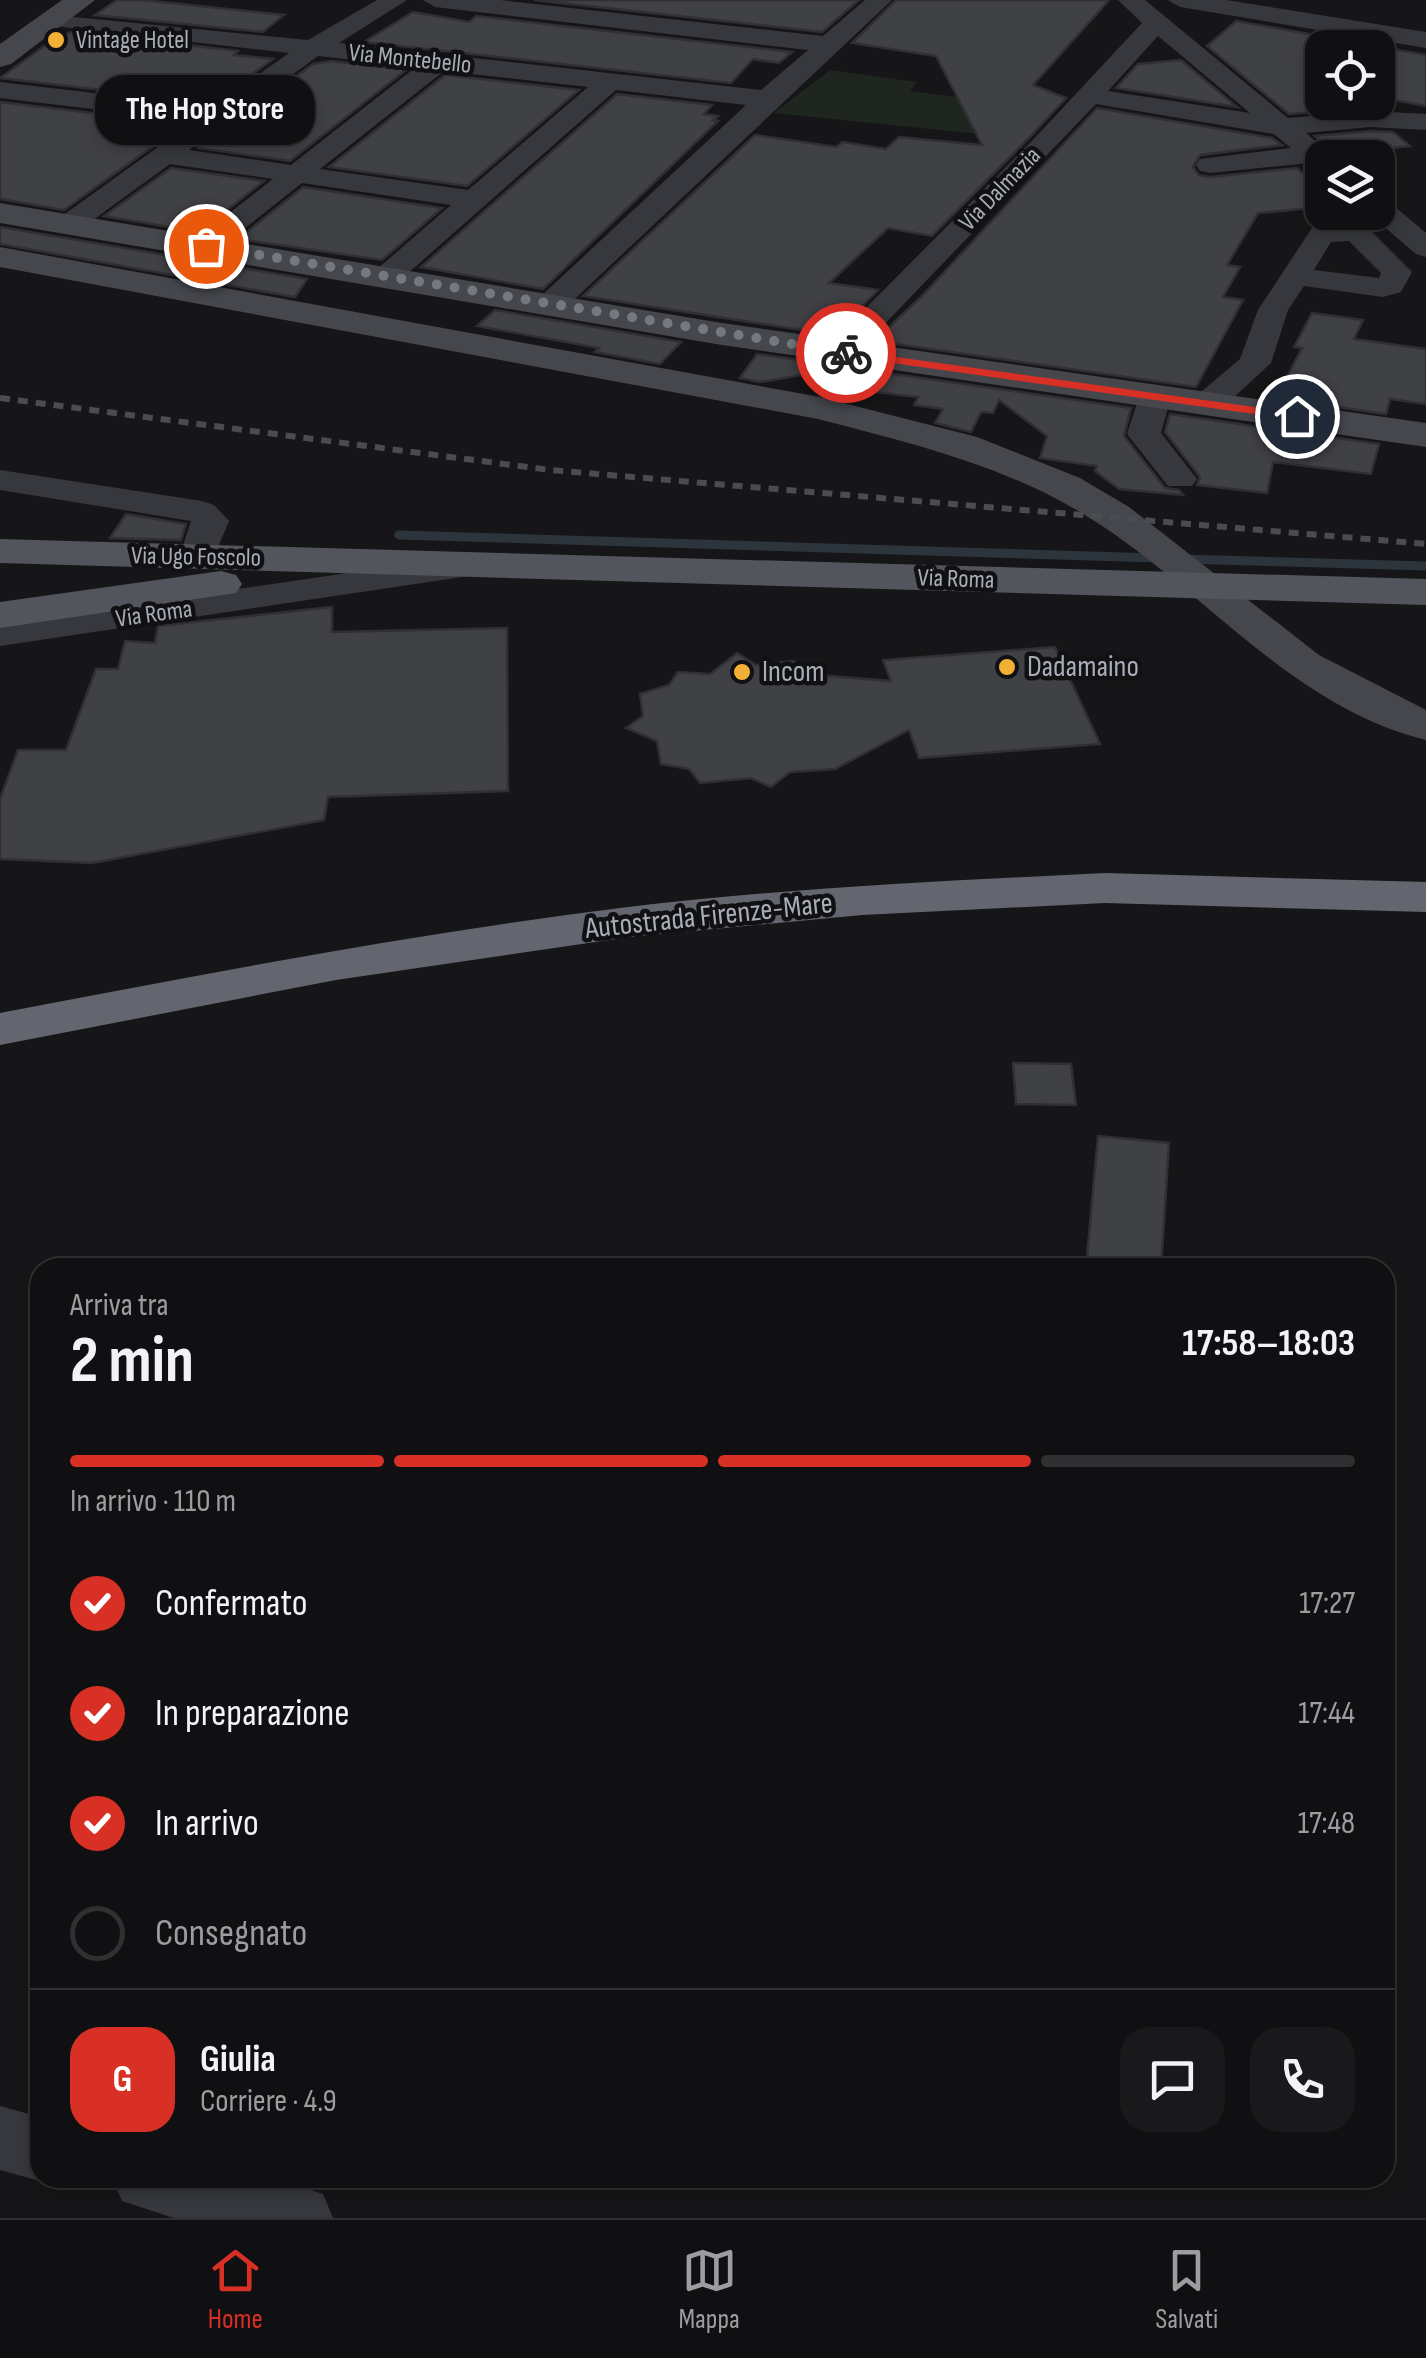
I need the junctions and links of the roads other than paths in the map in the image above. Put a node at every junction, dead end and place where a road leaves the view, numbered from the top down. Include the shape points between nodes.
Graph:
1 (81, 0) edge
2 (395, 0) edge
3 (435, 0) edge
4 (880, 0) edge
5 (1130, 0) edge
6 (1180, 0) edge
7 (1402, 9) dead end
8 (54, 20) junction
9 (1156, 22) junction
10 (1396, 35) junction
11 (1426, 40) edge
12 (832, 45) junction
13 (313, 48) junction
14 (0, 58) edge
15 (440, 61) junction
16 (611, 81) junction
17 (0, 90) edge
18 (1087, 95) junction
19 (767, 100) junction
20 (217, 116) junction
21 (1426, 122) edge
22 (1284, 128) junction
23 (1305, 145) edge
24 (166, 154) junction
25 (1305, 158) edge
26 (1210, 164) dead end
27 (298, 173) junction
28 (475, 200) junction
29 (9, 211) edge
30 (72, 222) junction
31 (1395, 222) edge
32 (206, 246) junction
33 (1426, 250) edge
34 (0, 257) edge
35 (1386, 257) junction
36 (387, 276) junction
37 (1294, 276) junction
38 (550, 305) junction
39 (840, 352) junction
40 (1255, 362) junction
41 (1155, 397) junction
42 (1208, 404) junction
43 (1270, 412) junction
44 (1426, 434) edge
45 (1180, 479) dead end
46 (0, 480) edge
47 (0, 552) edge
48 (117, 555) junction
49 (197, 558) junction
50 (392, 560) junction
51 (485, 564) junction
52 (1426, 592) edge
53 (121, 598) junction
54 (0, 614) edge
55 (0, 635) edge
56 (1426, 726) edge
57 (1426, 863) edge
58 (1426, 897) edge
59 (0, 996) edge
60 (0, 1029) edge
61 (0, 2138) edge
62 (30, 2146) edge
63 (185, 2188) edge
64 (298, 2218) edge

1 - 8 main road
2 - 13 street
3 - 12 street
4 - 12 street
5 - 9 street
6 - 10 street
7 - 10 street
8 - 13 street, Via Montebello
8 - 14 main road
9 - 18 street, Via Dalmazia
9 - 22 street
10 - 11 street
12 - 19 street
13 - 15 street, Via Montebello
13 - 20 street
15 - 16 street, Via Montebello
15 - 27 street
16 - 19 street, Via Montebello
16 - 28 street
17 - 20 street
18 - 22 street
18 - 39 street, Via Dalmazia
19 - 38 street
20 - 24 street
21 - 22 street via 1370,118
22 - 23 street
24 - 27 street
24 - 30 street
25 - 26 street
27 - 28 street
27 - 32 street
28 - 36 street
29 - 30 main road
30 - 32 main road
31 - 33 street
32 - 36 main road
33 - 35 street
34 - 56 main road via 820,408 963,445 1066,486 1329,680
35 - 37 street via 1356,232 1332,231 1322,234
35 - 37 street via 1397,272 1383,288
36 - 38 main road
37 - 40 street via 1273,310
38 - 39 main road
39 - 41 main road
40 - 42 street
40 - 43 street
41 - 42 main road
41 - 45 street via 1144,434
42 - 43 main road
43 - 44 main road
46 - 49 street via 202,512 210,521
47 - 48 main road, Via Ugo Foscolo
48 - 49 main road, Via Ugo Foscolo
48 - 53 main road via 126,572
49 - 50 main road, Via Ugo Foscolo
50 - 51 main road, Via Roma
50 - 53 main road
51 - 52 main road, Via Roma
51 - 55 street, Via Roma
53 - 54 main road
57 - 59 highway, Autostrada Firenze-Mare via 1092,861 862,870 612,892 319,934
58 - 60 highway, Autostrada Firenze-Mare via 1105,888 842,902 630,922 336,964
61 - 62 street
63 - 64 street

